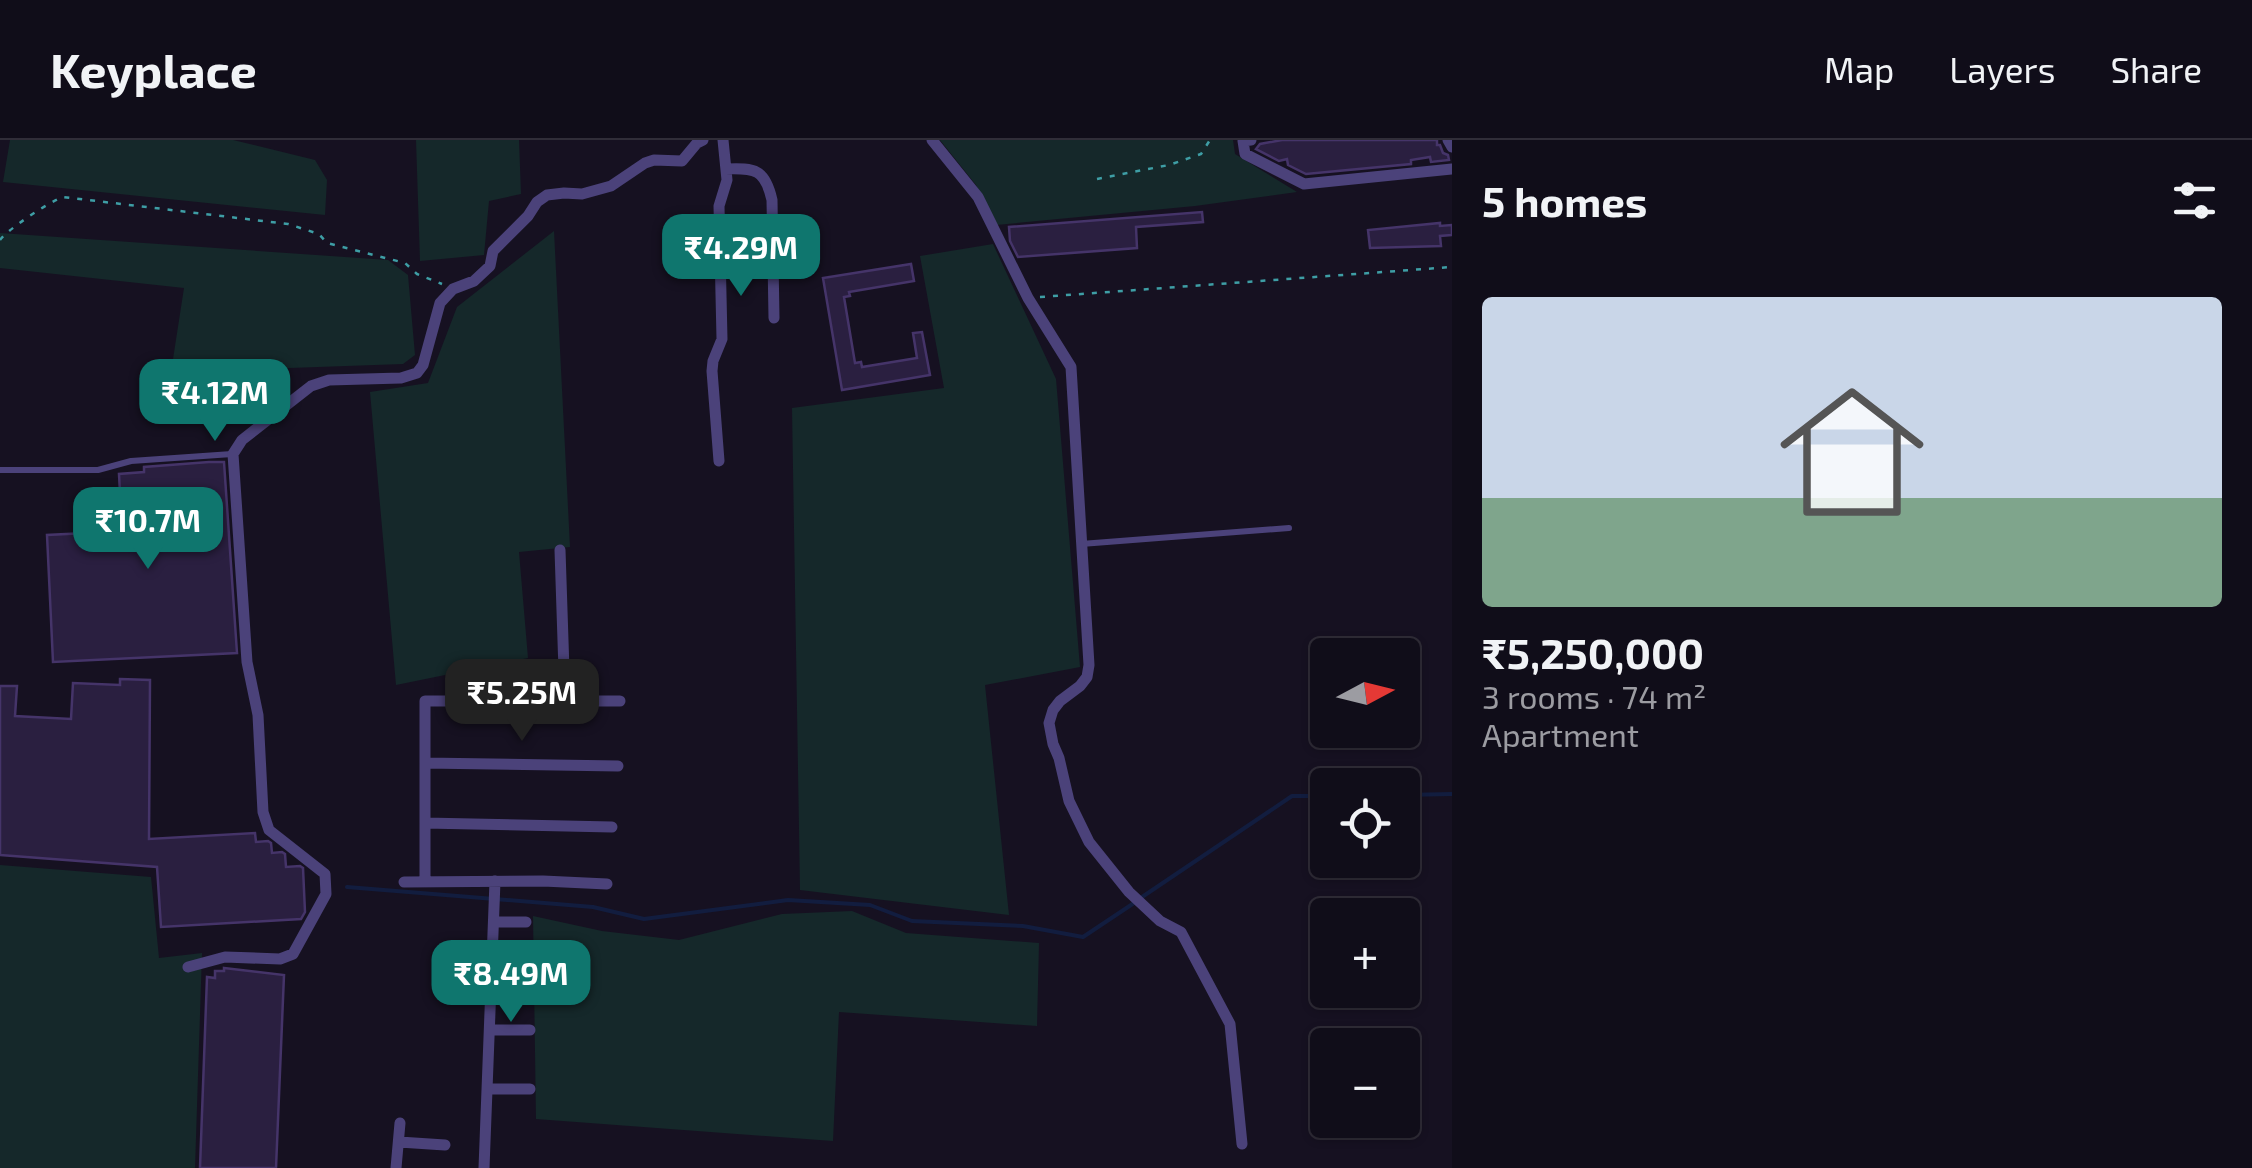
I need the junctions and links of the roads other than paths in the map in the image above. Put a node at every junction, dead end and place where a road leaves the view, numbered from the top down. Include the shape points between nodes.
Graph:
1 (702, 140) edge
2 (723, 140) edge
3 (932, 140) edge
4 (1251, 140) edge
5 (1448, 140) edge
6 (1452, 147) edge
7 (726, 169) junction
8 (1452, 169) edge
9 (774, 318) dead end
10 (233, 454) junction
11 (720, 461) dead end
12 (0, 470) edge
13 (1289, 528) dead end
14 (1081, 544) junction
15 (560, 550) dead end
16 (565, 701) junction
17 (620, 701) dead end
18 (425, 763) junction
19 (618, 766) dead end
20 (425, 823) junction
21 (612, 827) dead end
22 (495, 881) junction
23 (404, 882) dead end
24 (424, 882) junction
25 (608, 884) dead end
26 (495, 922) junction
27 (526, 922) dead end
28 (188, 967) dead end
29 (528, 971) dead end
30 (492, 972) junction
31 (490, 1030) junction
32 (530, 1030) dead end
33 (487, 1089) junction
34 (530, 1089) dead end
35 (400, 1123) dead end
36 (398, 1142) junction
37 (445, 1144) dead end
38 (1242, 1144) dead end
39 (396, 1168) edge
40 (484, 1168) edge

1 - 10 street via 682,161 654,160 611,186 537,202 493,252 490,266 440,304 417,373 311,386
2 - 7 street
3 - 14 street via 978,197 1071,367
4 - 8 street via 1243,141 1245,154 1304,184
5 - 6 street
7 - 9 street via 750,168 769,185
7 - 11 street via 720,206 722,339 712,371
10 - 12 lane via 98,470
10 - 28 street via 263,812 269,830 325,874 326,894 293,954 280,960 225,957
13 - 14 lane
14 - 38 street via 1089,665 1080,686 1053,710 1053,744 1089,842 1129,892 1181,932 1230,1024
15 - 16 street
16 - 17 street
16 - 18 street via 425,701
18 - 19 street
18 - 20 street
20 - 21 street
20 - 24 street
22 - 24 street
22 - 25 street
22 - 26 street
23 - 24 street
26 - 27 street
26 - 30 street
29 - 30 street
30 - 31 street
31 - 32 street
31 - 33 street
33 - 34 street
33 - 40 street
35 - 36 street
36 - 37 street
36 - 39 street

